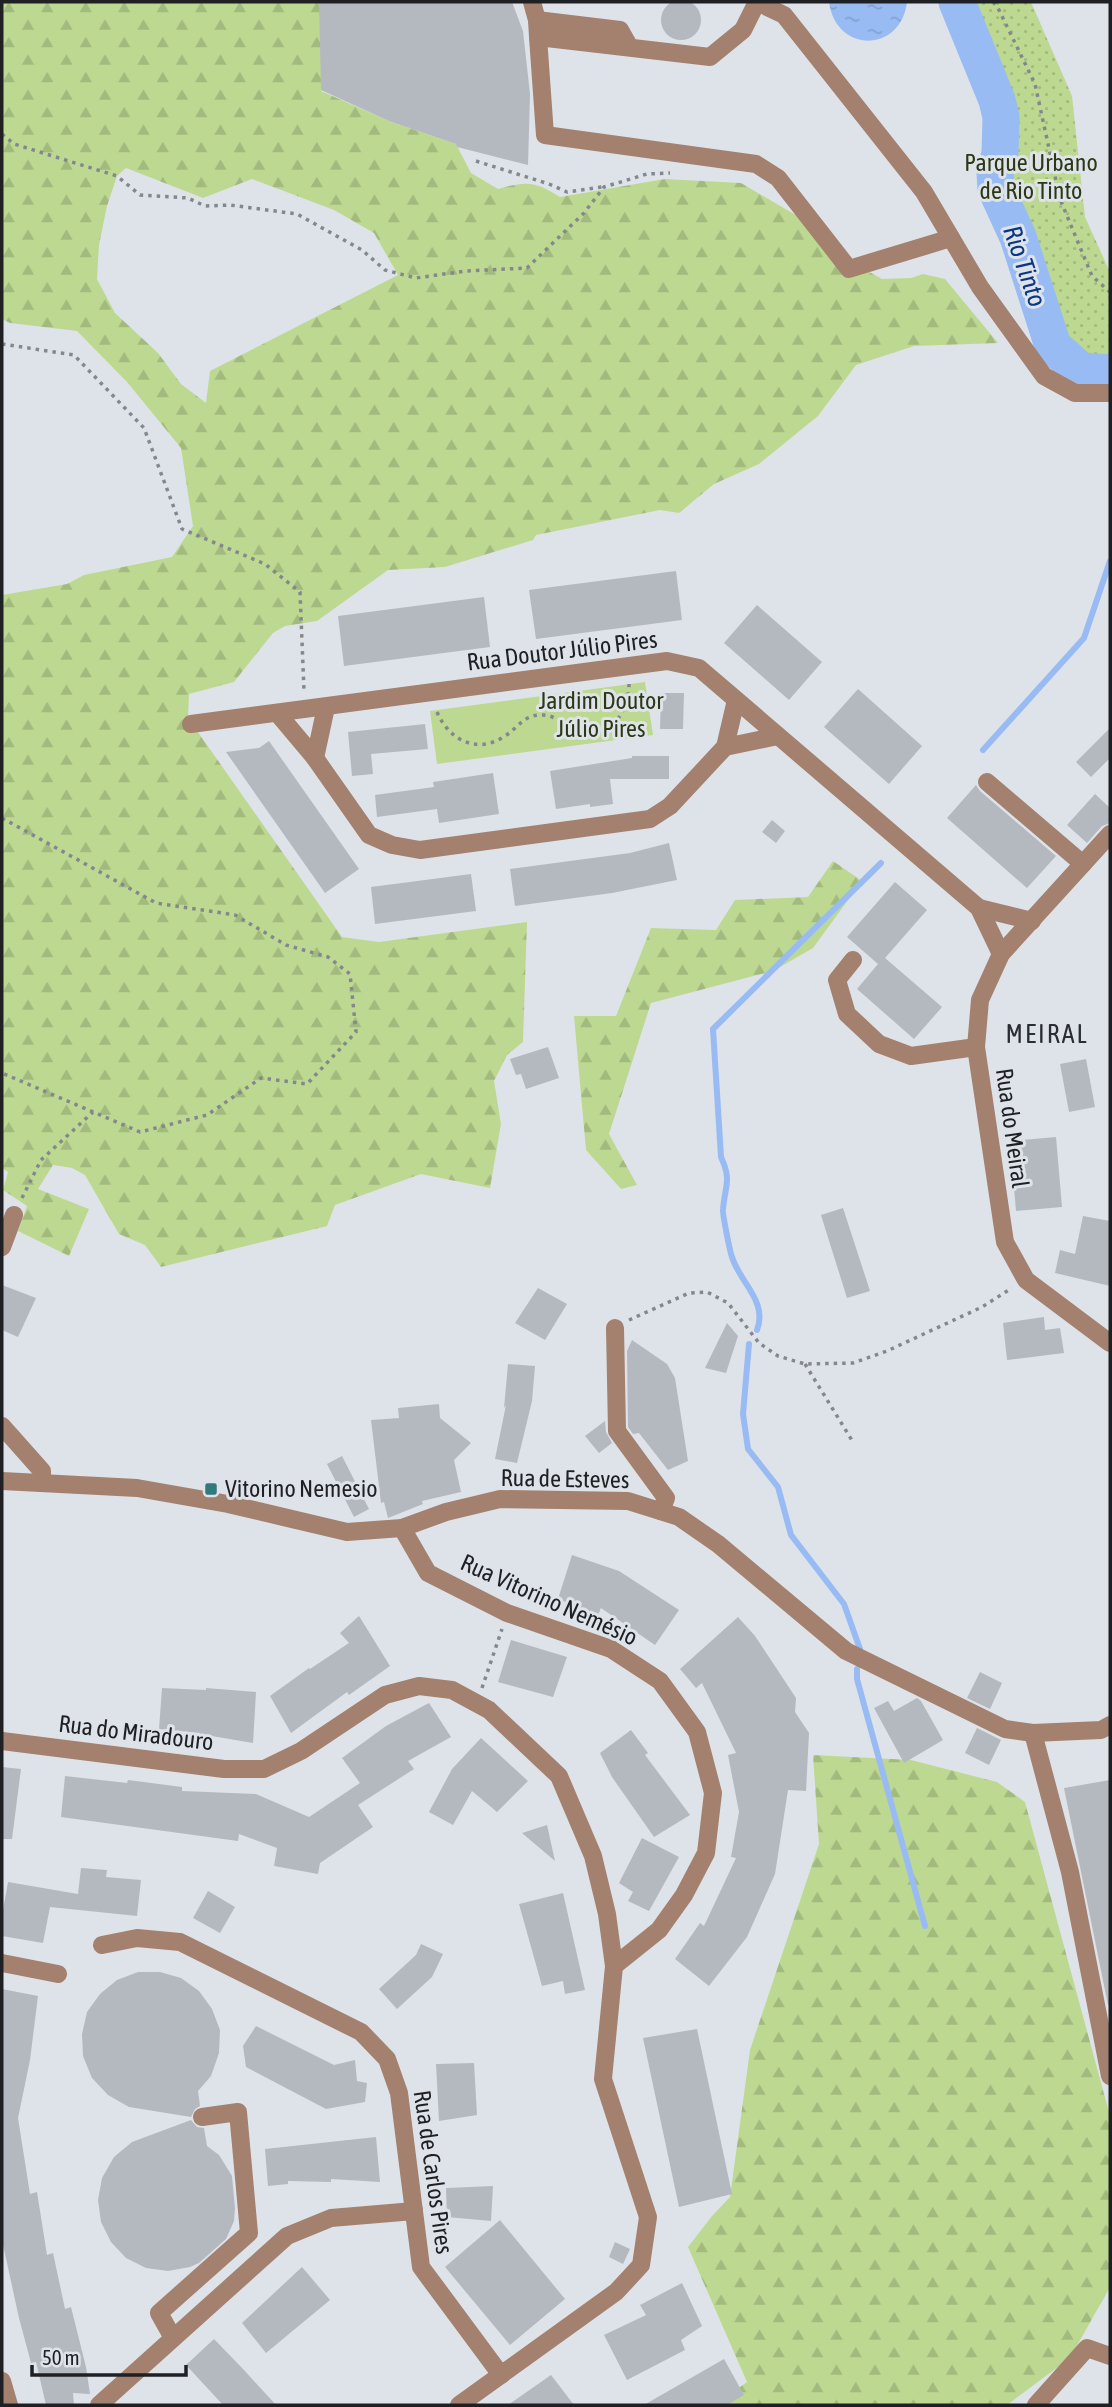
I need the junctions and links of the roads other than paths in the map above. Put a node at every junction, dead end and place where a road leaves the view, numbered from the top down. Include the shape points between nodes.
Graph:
1 (532, 2) edge
2 (757, 2) edge
3 (538, 28) junction
4 (951, 239) junction
5 (1110, 393) edge
6 (736, 700) junction
7 (326, 707) junction
8 (278, 714) junction
9 (191, 724) dead end
10 (778, 736) junction
11 (725, 747) junction
12 (315, 758) junction
13 (987, 782) dead end
14 (1110, 834) edge
15 (1083, 864) junction
16 (979, 908) junction
17 (1032, 921) junction
18 (1001, 954) junction
19 (853, 960) dead end
20 (976, 1047) junction
21 (14, 1215) road end
22 (2, 1247) edge
23 (615, 1328) road end
24 (1110, 1343) edge
25 (2, 1426) edge
26 (2, 1481) edge
27 (42, 1482) junction
28 (662, 1511) junction
29 (401, 1528) junction
30 (1110, 1725) edge
31 (1033, 1733) junction
32 (2, 1741) edge
33 (102, 1945) dead end
34 (2, 1963) edge
35 (614, 1966) junction
36 (58, 1974) dead end
37 (1110, 2076) edge
38 (202, 2117) dead end
39 (414, 2211) junction
40 (173, 2338) junction
41 (1110, 2357) edge
42 (501, 2375) junction
43 (2, 2381) edge
44 (9, 2405) edge
45 (99, 2405) edge
46 (459, 2405) edge
47 (1036, 2405) edge

1 - 3 street
2 - 3 street via 743,30 710,58
2 - 4 street via 784,15 924,192
3 - 4 street via 545,135 756,164 778,178 849,269
4 - 5 street via 1044,376 1075,393
6 - 7 street, Rua Doutor Júlio Pires via 699,668 667,661
6 - 10 street, Rua Doutor Júlio Pires
6 - 11 street
7 - 8 street, Rua Doutor Júlio Pires
7 - 12 street
8 - 9 street, Rua Doutor Júlio Pires
8 - 12 street
10 - 11 street
10 - 16 street, Rua Doutor Júlio Pires
11 - 12 street via 670,806 650,819 420,850 369,835
13 - 15 street
14 - 15 street, Rua do Meiral
15 - 17 street, Rua do Meiral
16 - 17 street, Rua Doutor Júlio Pires
16 - 18 street, Rua Doutor Júlio Pires
17 - 18 street, Rua do Meiral
18 - 20 street, Rua do Meiral via 980,1000
19 - 20 street via 837,980 847,1014 878,1044 911,1056
20 - 24 street, Rua do Meiral via 1004,1242 1026,1280
21 - 22 street
23 - 28 street via 617,1431 666,1498
25 - 27 street via 42,1471
26 - 27 street, Rua de Esteves
27 - 29 street, Rua de Esteves via 137,1488 347,1532
28 - 29 street, Rua de Esteves via 628,1501 500,1499
28 - 31 street, Rua de Esteves via 718,1544 846,1651 1005,1729
29 - 35 street, Rua Vitorino Nemésio via 428,1573 507,1613 611,1649 660,1681 697,1732 713,1793 706,1853 659,1930
30 - 31 street, Rua de Esteves via 1101,1730
31 - 37 street via 1070,1872
32 - 35 street, Rua do Miradouro via 224,1769 264,1769 301,1751 385,1695 419,1686 452,1689 489,1710 559,1776 593,1856
33 - 39 street, Rua de Carlos Pires via 137,1938 180,1942 361,2032 387,2059 400,2093
34 - 36 street
35 - 42 street via 603,2080 648,2217 641,2265 616,2292
38 - 40 street via 237,2112 249,2233 159,2313
39 - 40 street via 331,2218 287,2236
39 - 42 street, Rua de Carlos Pires via 421,2267
40 - 45 street
41 - 47 street via 1087,2348
42 - 46 street
43 - 44 street

